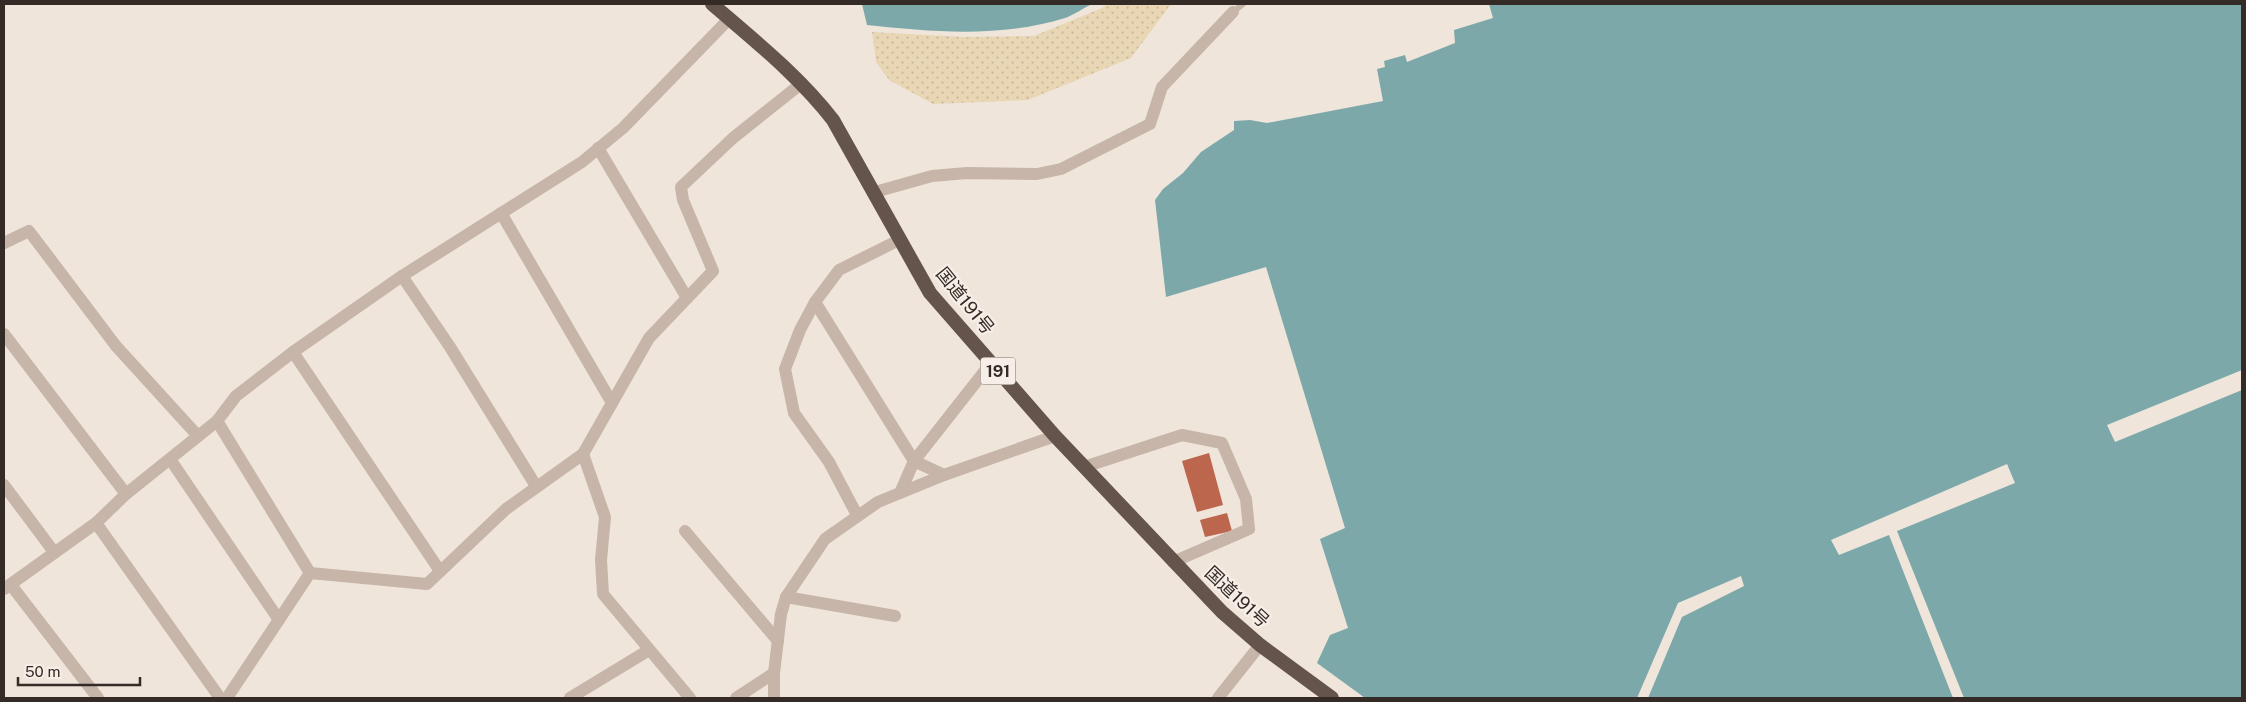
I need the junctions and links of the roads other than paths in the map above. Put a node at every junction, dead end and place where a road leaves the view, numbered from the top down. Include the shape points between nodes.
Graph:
1 (712, 4) edge
2 (1238, 8) edge
3 (729, 19) junction
4 (802, 83) junction
5 (598, 148) junction
6 (875, 192) junction
7 (501, 212) junction
8 (899, 240) junction
9 (4, 243) edge
10 (402, 276) junction
11 (687, 298) junction
12 (815, 302) junction
13 (4, 334) edge
14 (293, 352) junction
15 (991, 363) junction
16 (612, 403) junction
17 (217, 421) junction
18 (198, 436) junction
19 (1055, 436) junction
20 (582, 454) junction
21 (170, 459) junction
22 (914, 461) junction
23 (1084, 467) junction
24 (944, 475) junction
25 (4, 485) edge
26 (536, 486) junction
27 (900, 493) junction
28 (126, 494) junction
29 (857, 515) junction
30 (96, 523) junction
31 (685, 531) dead end
32 (54, 552) junction
33 (1173, 562) junction
34 (440, 571) junction
35 (310, 574) junction
36 (7, 587) edge
37 (786, 597) junction
38 (896, 616) dead end
39 (279, 620) junction
40 (778, 641) junction
41 (1260, 646) junction
42 (649, 650) junction
43 (774, 673) junction
44 (98, 698) edge
45 (220, 698) edge
46 (227, 698) edge
47 (570, 698) edge
48 (690, 698) edge
49 (736, 698) edge
50 (774, 698) edge
51 (1218, 698) edge
52 (1332, 698) edge

1 - 3 highway, 国道191号 / 191
2 - 6 street via 1162,88 1150,124 1087,157 1061,169 1037,174 932,176
3 - 4 highway, 国道191号 / 191
3 - 5 street via 623,128
4 - 6 highway, 国道191号 / 191 via 833,120
4 - 11 street via 733,138 681,187 683,200 713,270
5 - 7 street via 582,162
5 - 11 street
6 - 8 highway, 国道191号 / 191
7 - 10 street
7 - 16 street
8 - 12 street via 839,270
8 - 15 highway, 国道191号 / 191 via 930,293
9 - 18 street via 29,231 116,346
10 - 14 street
10 - 26 street
11 - 16 street via 649,338
12 - 22 street
12 - 29 street via 785,369 794,413 829,462
13 - 28 street
14 - 17 street via 236,396
14 - 34 street
15 - 19 highway, 国道191号 / 191
15 - 22 street
16 - 20 street
17 - 18 street
17 - 35 street
18 - 21 street
19 - 23 highway, 国道191号 / 191
19 - 24 street
20 - 26 street
20 - 42 street via 605,517 601,560 603,594
21 - 28 street
21 - 39 street
22 - 24 street
22 - 27 street
23 - 33 highway, 国道191号 / 191
23 - 33 street via 1182,435 1222,443 1246,499 1249,529
24 - 27 street
25 - 32 street
26 - 34 street via 506,509
27 - 29 street
28 - 30 street
29 - 37 street via 825,540
30 - 32 street
30 - 45 street
31 - 40 street
32 - 36 street
33 - 41 highway, 国道191号 / 191
34 - 35 street via 427,584
35 - 39 street
36 - 44 street
37 - 38 street
37 - 40 street
39 - 46 street
40 - 43 street
41 - 51 street
41 - 52 highway, 国道191号 / 191
42 - 47 street
42 - 48 street
43 - 49 street
43 - 50 street

